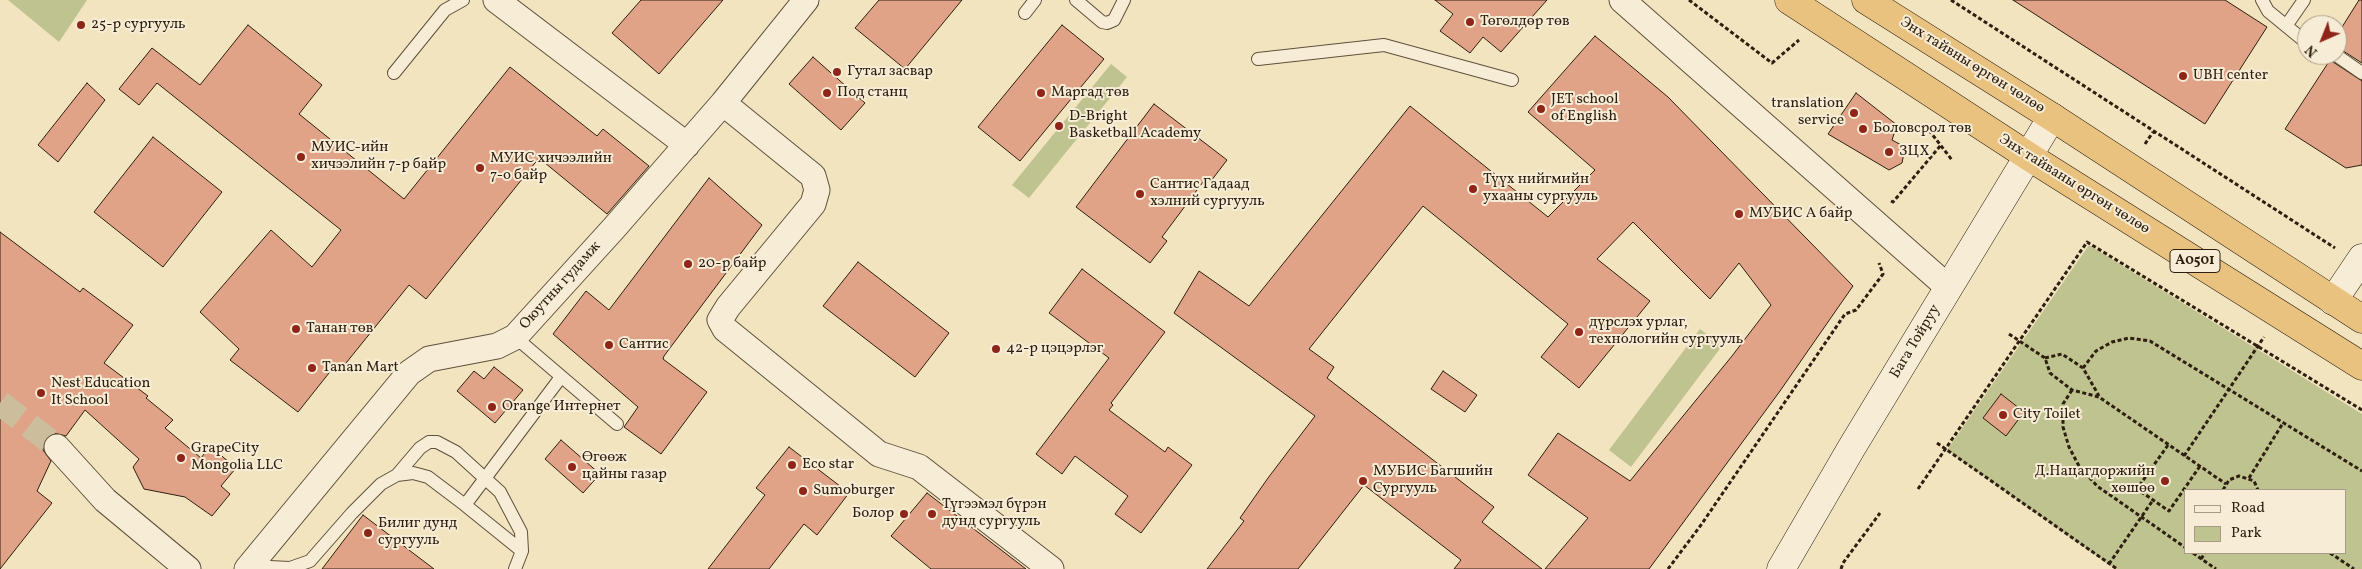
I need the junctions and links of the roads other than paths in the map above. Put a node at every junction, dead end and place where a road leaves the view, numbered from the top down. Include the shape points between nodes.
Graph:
1 (463, 0) edge
2 (496, 0) edge
3 (806, 0) edge
4 (1035, 0) edge
5 (1076, 0) edge
6 (1124, 0) edge
7 (1622, 0) edge
8 (1788, 0) edge
9 (1866, 0) edge
10 (2262, 0) edge
11 (2304, 0) edge
12 (1025, 13) dead end
13 (2286, 26) junction
14 (2297, 35) edge
15 (1258, 58) dead end
16 (2347, 63) edge
17 (394, 73) dead end
18 (2362, 73) edge
19 (1512, 80) dead end
20 (723, 103) junction
21 (2052, 117) junction
22 (687, 145) junction
23 (2028, 156) junction
24 (2360, 261) edge
25 (1949, 288) junction
26 (2333, 302) junction
27 (2362, 319) edge
28 (515, 337) junction
29 (2362, 366) edge
30 (561, 378) junction
31 (617, 424) dead end
32 (57, 447) tunnel mouth
33 (397, 475) junction
34 (485, 478) junction
35 (465, 505) junction
36 (522, 551) junction
37 (248, 568) edge
38 (188, 569) edge
39 (515, 569) edge
40 (1052, 569) edge
41 (1782, 569) edge

1 - 17 lane via 445,10
2 - 22 street
3 - 20 street, Оюутны гудамж
4 - 12 lane
5 - 6 lane via 1107,23 1114,20
7 - 25 street
8 - 23 highway, Энх тайваны өргөн чөлөө / A0501
9 - 21 highway, Энх тайвны өргөн чөлөө / A0501
10 - 13 lane via 2268,11
11 - 13 lane
13 - 14 lane
15 - 19 lane via 1384,45
16 - 18 lane
20 - 22 street, Оюутны гудамж
20 - 40 street via 813,176 817,190 812,204 728,307 720,320 725,329 879,454 919,467
21 - 23 main road, Бага Тойруу
21 - 26 highway, A0501
22 - 28 street, Оюутны гудамж
23 - 25 main road, Бага Тойруу
23 - 29 highway, Энх тайваны өргөн чөлөө / A0501
24 - 26 main road
25 - 41 main road, Бага Тойруу
26 - 27 highway, A0501
28 - 30 lane
28 - 37 street, Оюутны гудамж via 497,346 429,360 409,373
30 - 31 lane
30 - 34 lane
32 - 38 street via 105,500
33 - 34 lane via 428,442 437,442 456,452
33 - 35 lane via 413,473 428,477
33 - 37 lane via 381,484 310,561 290,568
34 - 35 lane
34 - 36 lane via 500,492 514,514 521,532
35 - 36 lane
36 - 39 lane

